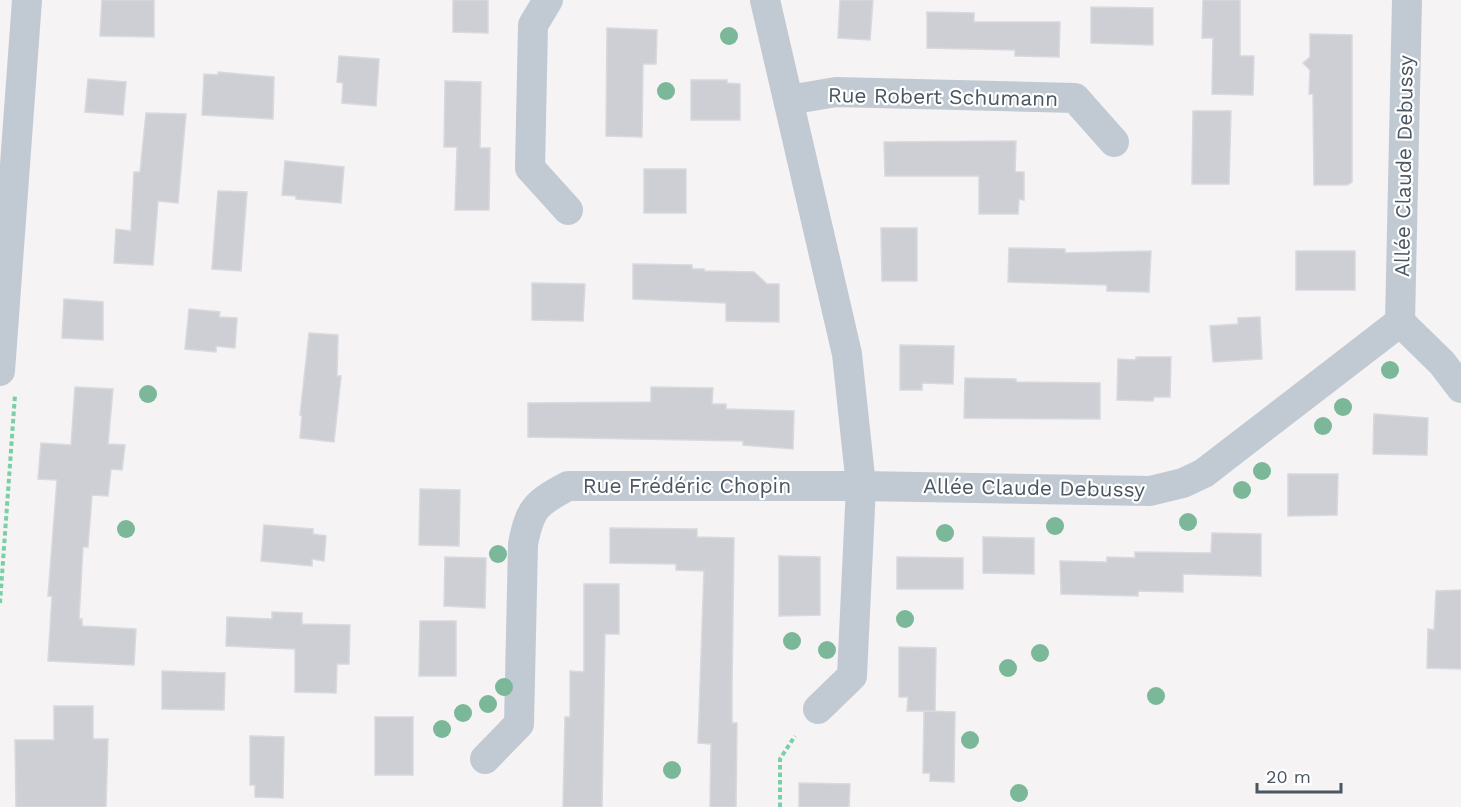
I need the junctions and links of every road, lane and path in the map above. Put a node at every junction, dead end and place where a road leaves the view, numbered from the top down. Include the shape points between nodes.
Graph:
1 (27, 0) edge
2 (548, 0) edge
3 (765, 0) edge
4 (1407, 0) edge
5 (789, 100) junction
6 (1114, 142) dead end
7 (568, 210) dead end
8 (1400, 322) junction
9 (0, 371) edge
10 (1461, 388) edge
11 (861, 486) junction
12 (818, 708) dead end
13 (795, 736) dead end
14 (485, 759) dead end
15 (780, 807) edge

1 - 9 street
2 - 7 street via 533,25 530,168
3 - 5 street
4 - 8 street, Allée Claude Debussy
5 - 6 street, Rue Robert Schumann via 836,92 1075,98
5 - 11 street via 847,354
8 - 10 street via 1442,363
8 - 11 street, Allée Claude Debussy via 1204,473 1183,483 1150,490
11 - 12 street via 852,676
11 - 14 street, Rue Frédéric Chopin via 568,486 548,496 529,516 523,544 519,724
13 - 15 path via 780,759

